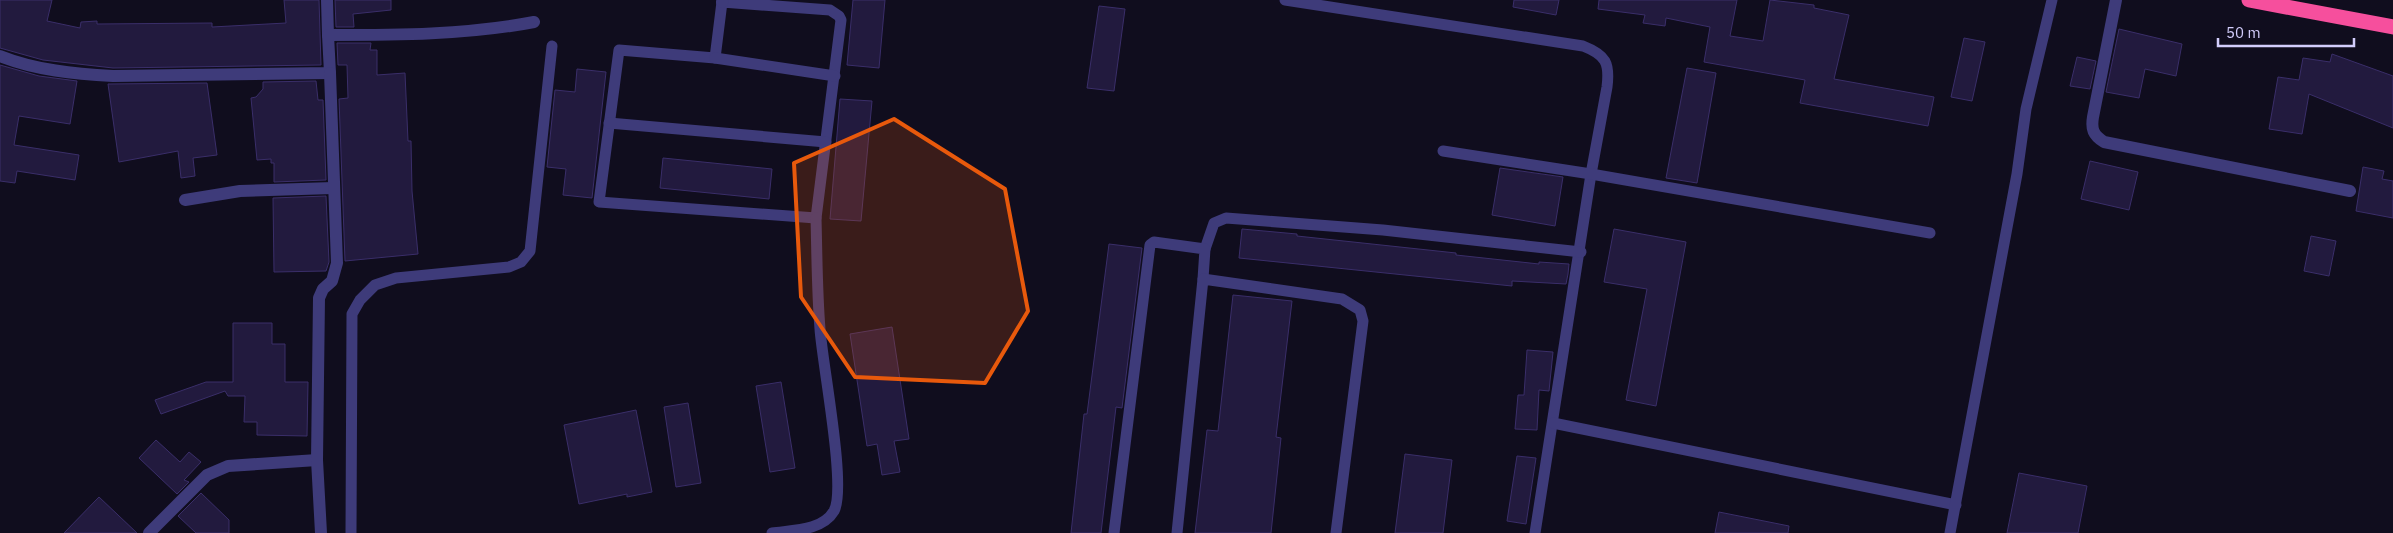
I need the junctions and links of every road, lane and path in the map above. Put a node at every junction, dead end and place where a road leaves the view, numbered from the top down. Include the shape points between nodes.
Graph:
1 (327, 0) edge
2 (1285, 0) edge
3 (2052, 0) edge
4 (2116, 0) edge
5 (2249, 0) edge
6 (723, 1) edge
7 (534, 22) dead end
8 (2393, 27) edge
9 (328, 35) junction
10 (552, 46) dead end
11 (0, 56) edge
12 (715, 58) junction
13 (330, 73) junction
14 (835, 76) junction
15 (609, 123) junction
16 (826, 142) junction
17 (1443, 151) dead end
18 (1591, 174) junction
19 (333, 188) junction
20 (2350, 191) dead end
21 (185, 200) dead end
22 (816, 218) junction
23 (1930, 233) dead end
24 (1205, 249) junction
25 (1581, 252) junction
26 (1203, 279) junction
27 (1553, 422) junction
28 (317, 460) junction
29 (1956, 505) junction
30 (819, 529) edge
31 (149, 533) edge
32 (320, 533) edge
33 (351, 533) edge
34 (772, 533) edge
35 (1114, 533) edge
36 (1177, 533) edge
37 (1336, 533) edge
38 (1535, 533) edge
39 (1950, 533) edge

1 - 9 street
2 - 18 lane via 1583,46 1596,51 1603,57 1609,73
3 - 29 lane via 2026,109
4 - 20 street via 2093,117 2092,127 2098,138 2104,142
5 - 8 highway
6 - 12 lane
6 - 14 lane via 836,12 840,20
7 - 9 street via 483,31
9 - 13 street
10 - 33 lane via 530,251 521,262 510,267 396,278 375,285 352,314
11 - 13 street via 77,74 113,76
12 - 14 lane
12 - 15 lane via 619,50
13 - 19 street
14 - 16 lane
15 - 16 lane
15 - 22 lane via 599,202
16 - 22 lane
17 - 18 lane
18 - 23 lane
18 - 25 lane
19 - 21 street via 240,192
19 - 28 street via 337,263 332,281 319,298
22 - 30 lane via 820,329 834,436 838,500 834,511
24 - 25 lane via 1214,223 1226,218 1384,230
24 - 26 lane
24 - 35 lane via 1154,242 1150,245
25 - 27 lane
26 - 36 lane
26 - 37 lane via 1342,299 1360,310 1363,321
27 - 29 lane
27 - 38 lane
28 - 31 street via 228,466 202,479
28 - 32 street
29 - 39 lane
30 - 34 lane

